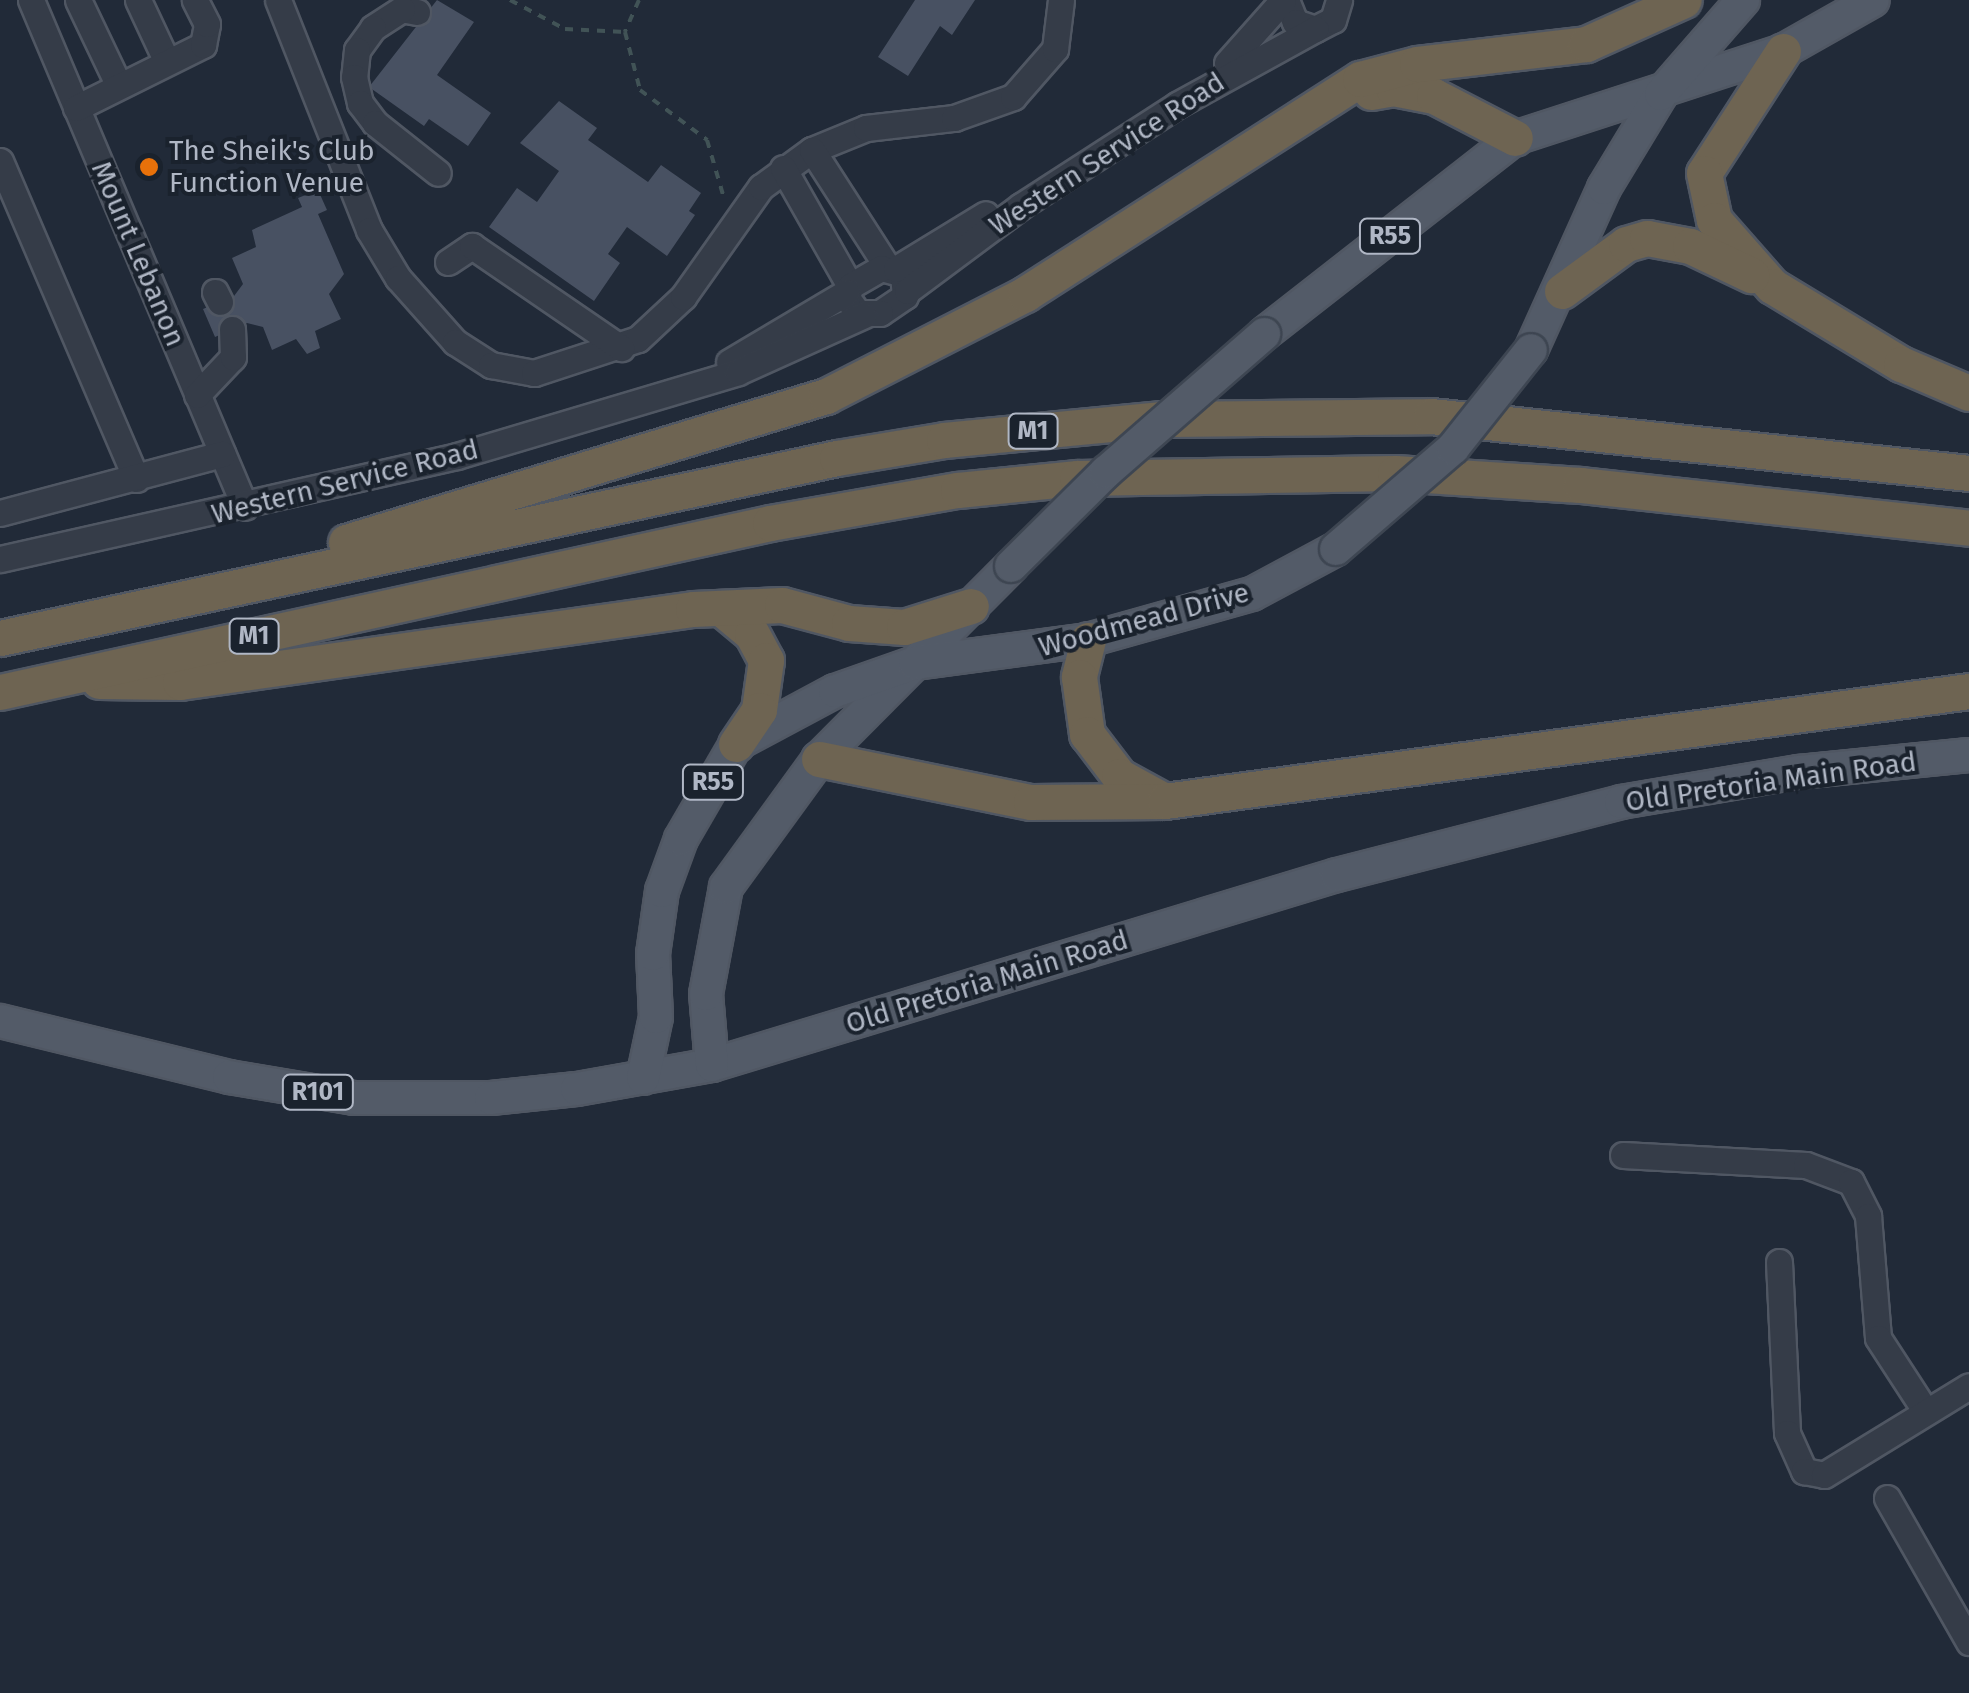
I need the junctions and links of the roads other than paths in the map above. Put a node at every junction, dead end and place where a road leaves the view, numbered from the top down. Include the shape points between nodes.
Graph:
1 (78, 0) edge
2 (138, 0) edge
3 (195, 0) edge
4 (1062, 0) edge
5 (1285, 0) edge
6 (1684, 0) edge
7 (1743, 0) edge
8 (1873, 0) edge
9 (34, 1) edge
10 (286, 2) edge
11 (1337, 11) edge
12 (417, 12) dead end
13 (1784, 51) junction
14 (167, 62) junction
15 (119, 86) junction
16 (1661, 94) junction
17 (360, 103) junction
18 (76, 108) junction
19 (324, 118) junction
20 (1281, 127) junction
21 (1515, 138) junction
22 (812, 150) junction
23 (0, 162) edge
24 (782, 168) junction
25 (438, 173) dead end
26 (448, 262) dead end
27 (897, 276) junction
28 (1772, 286) junction
29 (848, 289) junction
30 (1562, 291) junction
31 (864, 315) junction
32 (232, 330) dead end
33 (621, 348) junction
34 (684, 385) junction
35 (1969, 393) edge
36 (198, 395) junction
37 (222, 454) junction
38 (1969, 473) edge
39 (136, 479) junction
40 (245, 507) junction
41 (0, 513) edge
42 (1969, 528) edge
43 (0, 559) edge
44 (971, 606) junction
45 (721, 608) junction
46 (112, 614) junction
47 (0, 638) edge
48 (1088, 640) junction
49 (916, 662) junction
50 (74, 674) junction
51 (1969, 691) edge
52 (0, 692) edge
53 (736, 744) junction
54 (1969, 755) edge
55 (819, 759) junction
56 (1164, 801) junction
57 (0, 1021) edge
58 (712, 1065) junction
59 (643, 1078) junction
60 (1624, 1155) dead end
61 (1779, 1262) dead end
62 (1969, 1386) edge
63 (1926, 1412) junction
64 (1887, 1498) dead end
65 (1969, 1642) edge

1 - 15 street
2 - 14 street
3 - 14 street via 208,35 203,45
4 - 22 street via 1055,50 1013,97 954,118 866,128
5 - 11 street via 1295,22
5 - 27 street, Western Service Road via 1239,54
6 - 20 highway via 1586,44 1417,64 1360,80
7 - 16 main road, Woodmead Drive / R55
8 - 13 main road, Woodmead Drive / R55
9 - 18 street, Mount Lebanon
10 - 19 street
11 - 27 street, Western Service Road
12 - 17 street via 402,9 382,18 357,50
13 - 16 main road, Woodmead Drive / R55
13 - 28 highway via 1704,174 1714,220
14 - 15 street
15 - 18 street
16 - 21 main road, Woodmead Drive / R55
16 - 30 main road, Woodmead Drive / R55 via 1604,188
17 - 19 street
17 - 25 street via 391,138
18 - 36 street, Mount Lebanon
19 - 33 street via 369,230 415,301 455,342 491,366 534,373
20 - 21 highway via 1393,88 1434,96
20 - 46 highway via 1025,294 826,396 158,592
21 - 44 main road, Woodmead Drive / R55, bridge via 1264,334 1106,472
22 - 24 street
22 - 27 street
23 - 39 street
24 - 29 street
24 - 33 street via 734,219 683,296
26 - 33 street via 472,246
27 - 29 street, Western Service Road
27 - 31 street, Western Service Road via 894,306
28 - 30 highway via 1690,246 1647,238 1626,244
28 - 35 highway via 1901,364
29 - 31 street via 848,305
29 - 34 street, Western Service Road via 818,314
30 - 48 main road, Woodmead Drive / R55, bridge via 1531,350 1454,448 1336,549 1252,594
31 - 34 street, Western Service Road via 784,356
32 - 36 street via 234,357
34 - 40 street, Western Service Road via 458,456
36 - 37 street, Mount Lebanon
37 - 39 street
37 - 40 street, Mount Lebanon
38 - 46 highway, M1 via 1430,416 1162,418 837,458
39 - 41 street
40 - 43 street, Western Service Road
42 - 50 highway, M1 via 1582,485 1394,473 1077,478 958,490 770,523
44 - 45 highway via 904,626 849,623 782,606
44 - 49 main road, Woodmead Drive / R55
45 - 50 highway via 180,682 124,686
45 - 53 highway via 752,634 766,660 759,710
46 - 47 highway, M1
48 - 49 main road, Woodmead Drive / R55
48 - 56 highway via 1079,678 1086,734 1119,776
49 - 53 main road, Woodmead Drive / R55 via 835,691
49 - 55 main road, Woodmead Drive / R55
50 - 52 highway, M1
51 - 56 highway
53 - 59 main road, R55 via 680,839 662,892 653,954 656,1017
54 - 58 main road, Old Pretoria Main Road / R101 via 1694,788 1506,830
55 - 56 highway via 1031,802
55 - 58 main road, Woodmead Drive / R55 via 726,887 706,994
57 - 59 main road, Old Pretoria Main Road / R101 via 229,1077 354,1098 506,1096
58 - 59 main road, Old Pretoria Main Road / R101
60 - 63 street via 1806,1165 1850,1182 1868,1216 1878,1338
61 - 63 street via 1787,1433 1804,1471 1824,1475
62 - 63 street
64 - 65 street

